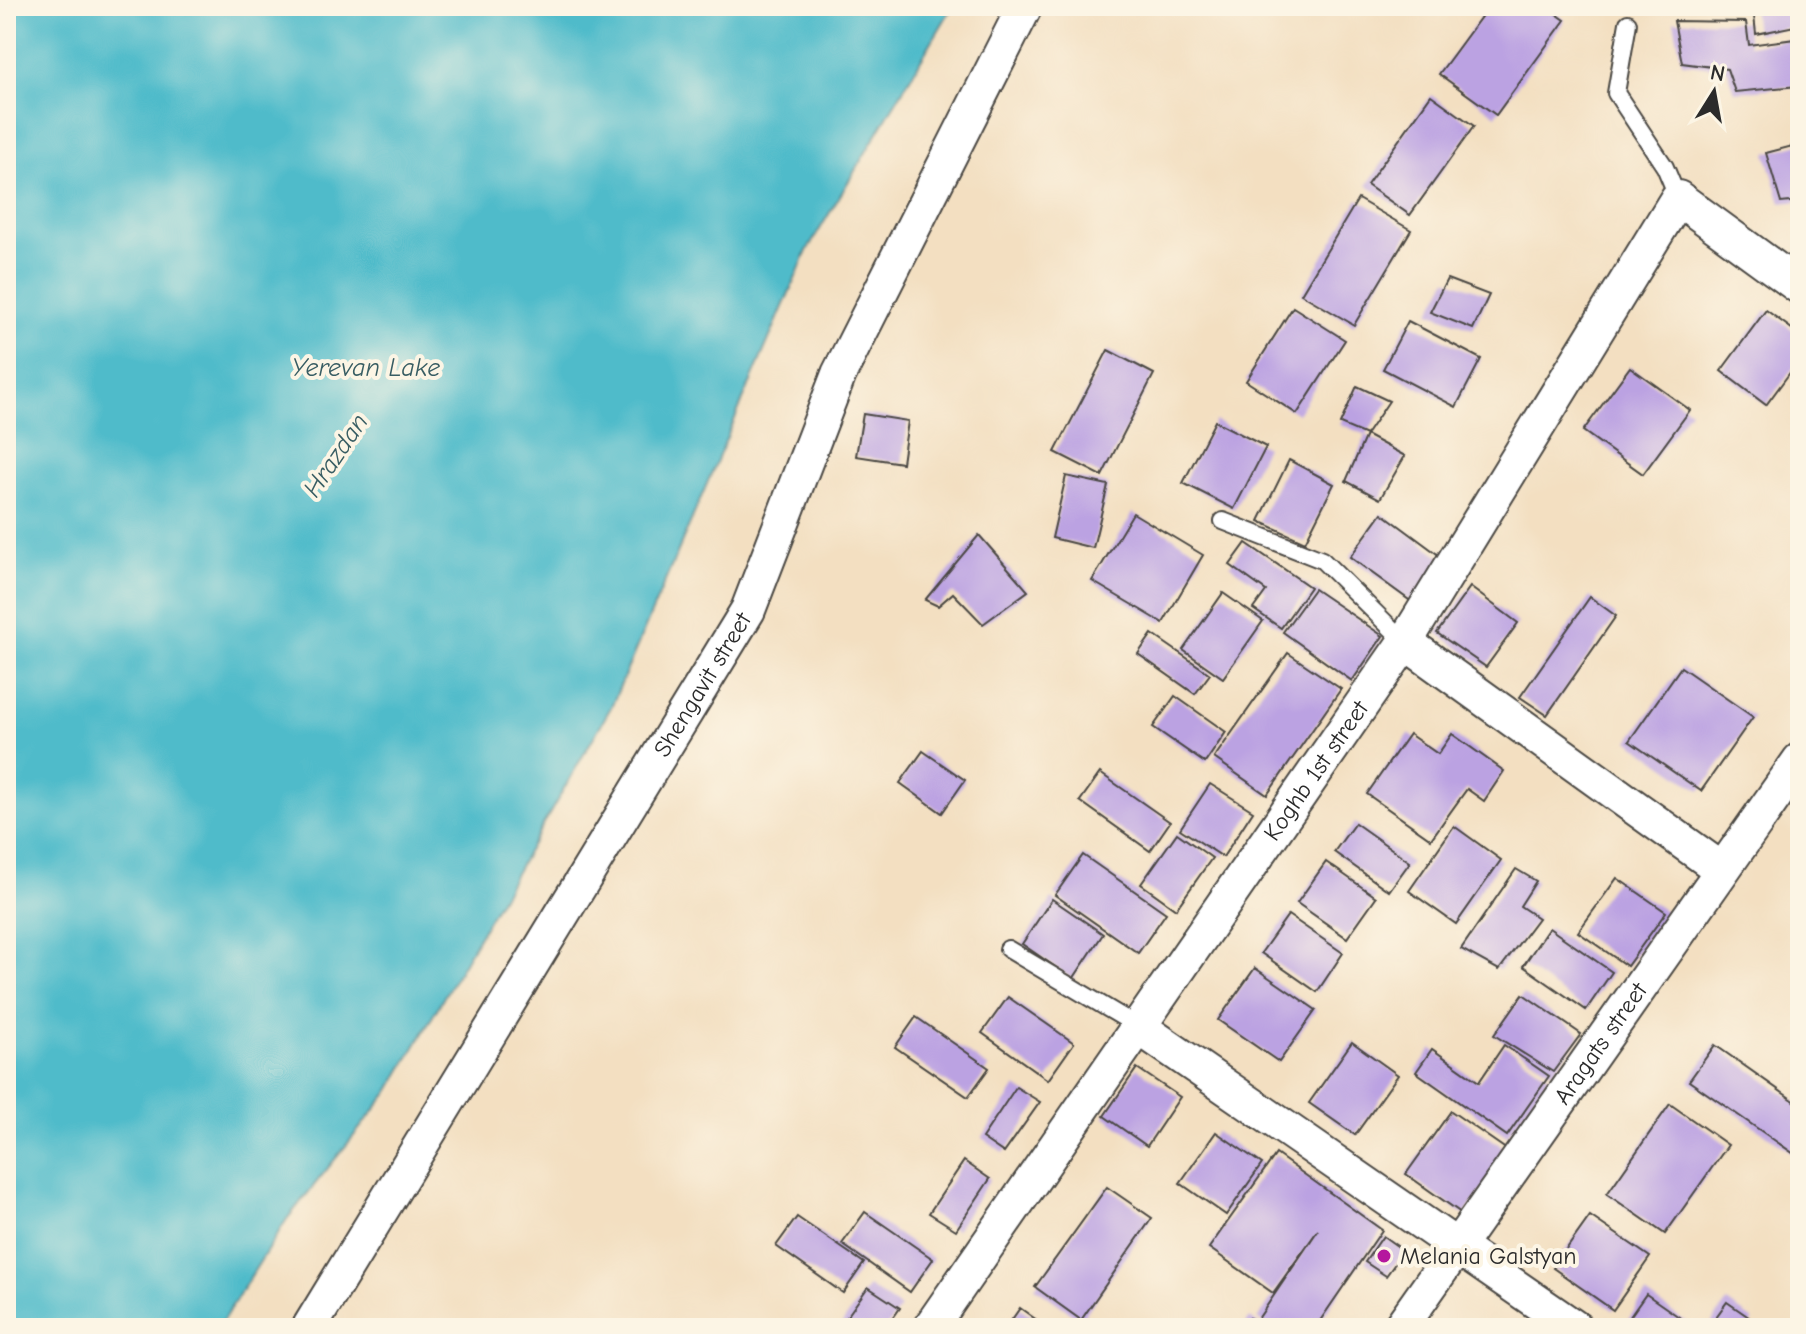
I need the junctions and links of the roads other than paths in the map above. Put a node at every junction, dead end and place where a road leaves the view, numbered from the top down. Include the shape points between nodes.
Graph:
1 (1025, 6) edge
2 (1628, 23) dead end
3 (1678, 198) junction
4 (1800, 287) edge
5 (1223, 521) dead end
6 (1405, 642) junction
7 (1800, 760) edge
8 (1722, 870) junction
9 (1008, 949) dead end
10 (1139, 1027) junction
11 (1457, 1247) junction
12 (309, 1328) edge
13 (930, 1328) edge
14 (1400, 1328) edge
15 (1575, 1328) edge

1 - 12 street, Shengavit street via 839,374 748,610
2 - 3 lane via 1616,93 1665,167
3 - 4 street
3 - 6 street, Koghb 1st street
5 - 6 lane via 1322,560
6 - 8 street
6 - 10 street, Koghb 1st street
7 - 8 street, Aragats street
8 - 11 street, Aragats street
9 - 10 lane
10 - 11 street
10 - 13 street, Koghb 1st street
11 - 14 street, Aragats street
11 - 15 street

